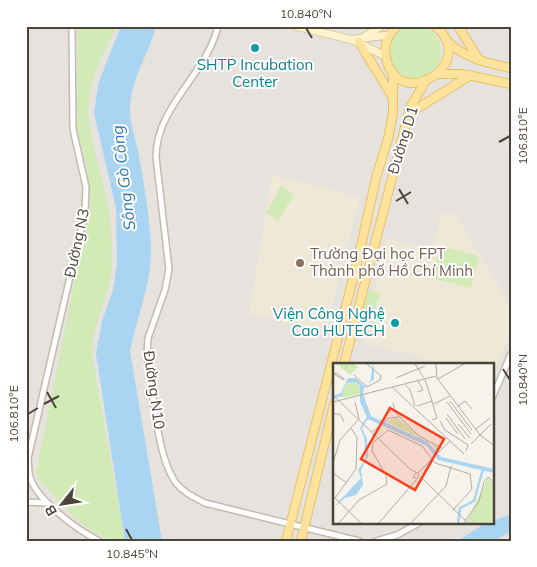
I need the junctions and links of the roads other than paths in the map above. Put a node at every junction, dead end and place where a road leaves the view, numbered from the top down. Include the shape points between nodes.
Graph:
1 (72, 26) edge
2 (218, 26) edge
3 (295, 26) edge
4 (381, 26) edge
5 (397, 26) edge
6 (458, 26) edge
7 (437, 27) edge
8 (389, 35) junction
9 (445, 38) junction
10 (358, 40) junction
11 (385, 56) junction
12 (479, 60) junction
13 (510, 68) edge
14 (393, 72) junction
15 (438, 74) junction
16 (471, 75) junction
17 (425, 82) junction
18 (511, 84) edge
19 (394, 100) junction
20 (414, 102) junction
21 (412, 115) junction
22 (386, 200) junction
23 (337, 346) junction
24 (348, 348) junction
25 (511, 354) edge
26 (344, 363) edge
27 (494, 394) edge
28 (333, 408) edge
29 (333, 425) edge
30 (27, 459) edge
31 (317, 473) junction
32 (26, 502) edge
33 (49, 503) junction
34 (290, 524) junction
35 (417, 524) edge
36 (304, 526) junction
37 (99, 541) edge
38 (286, 541) edge
39 (300, 541) edge
40 (359, 541) edge
41 (376, 541) edge

1 - 30 street, Đường N3 via 73,130 86,187 85,212
2 - 34 street, Đường N10 via 208,56 164,120 157,139 156,157 169,269 148,338 147,354 164,458 178,484 186,493 205,503
3 - 10 street
4 - 10 street
5 - 8 main road
6 - 12 main road
7 - 9 main road
8 - 10 street
8 - 11 main road
9 - 12 main road via 461,52
9 - 15 main road via 447,58
10 - 11 street
10 - 19 main road
11 - 14 main road
12 - 13 main road
14 - 17 main road via 408,82
14 - 19 main road, Đường D1
15 - 16 main road
15 - 17 main road
16 - 18 main road
16 - 21 main road
17 - 20 main road, Đường D1
19 - 23 main road, Đường D1 via 388,139
20 - 21 main road, Đường D1
20 - 22 main road, Đường D1
21 - 22 main road, Đường D1 via 391,194
22 - 24 main road, Đường D1
23 - 24 main road
23 - 34 main road, Đường D1
24 - 26 main road, Đường D1
25 - 27 street
28 - 31 main road
29 - 31 main road via 323,467
30 - 33 street, Đường N3 via 29,476
31 - 36 main road
32 - 33 street
33 - 37 street, Đường N3 via 84,533
34 - 36 street, Đường N10
34 - 38 main road, Đường D1
35 - 41 street
36 - 39 main road
36 - 40 street, Đường N10

